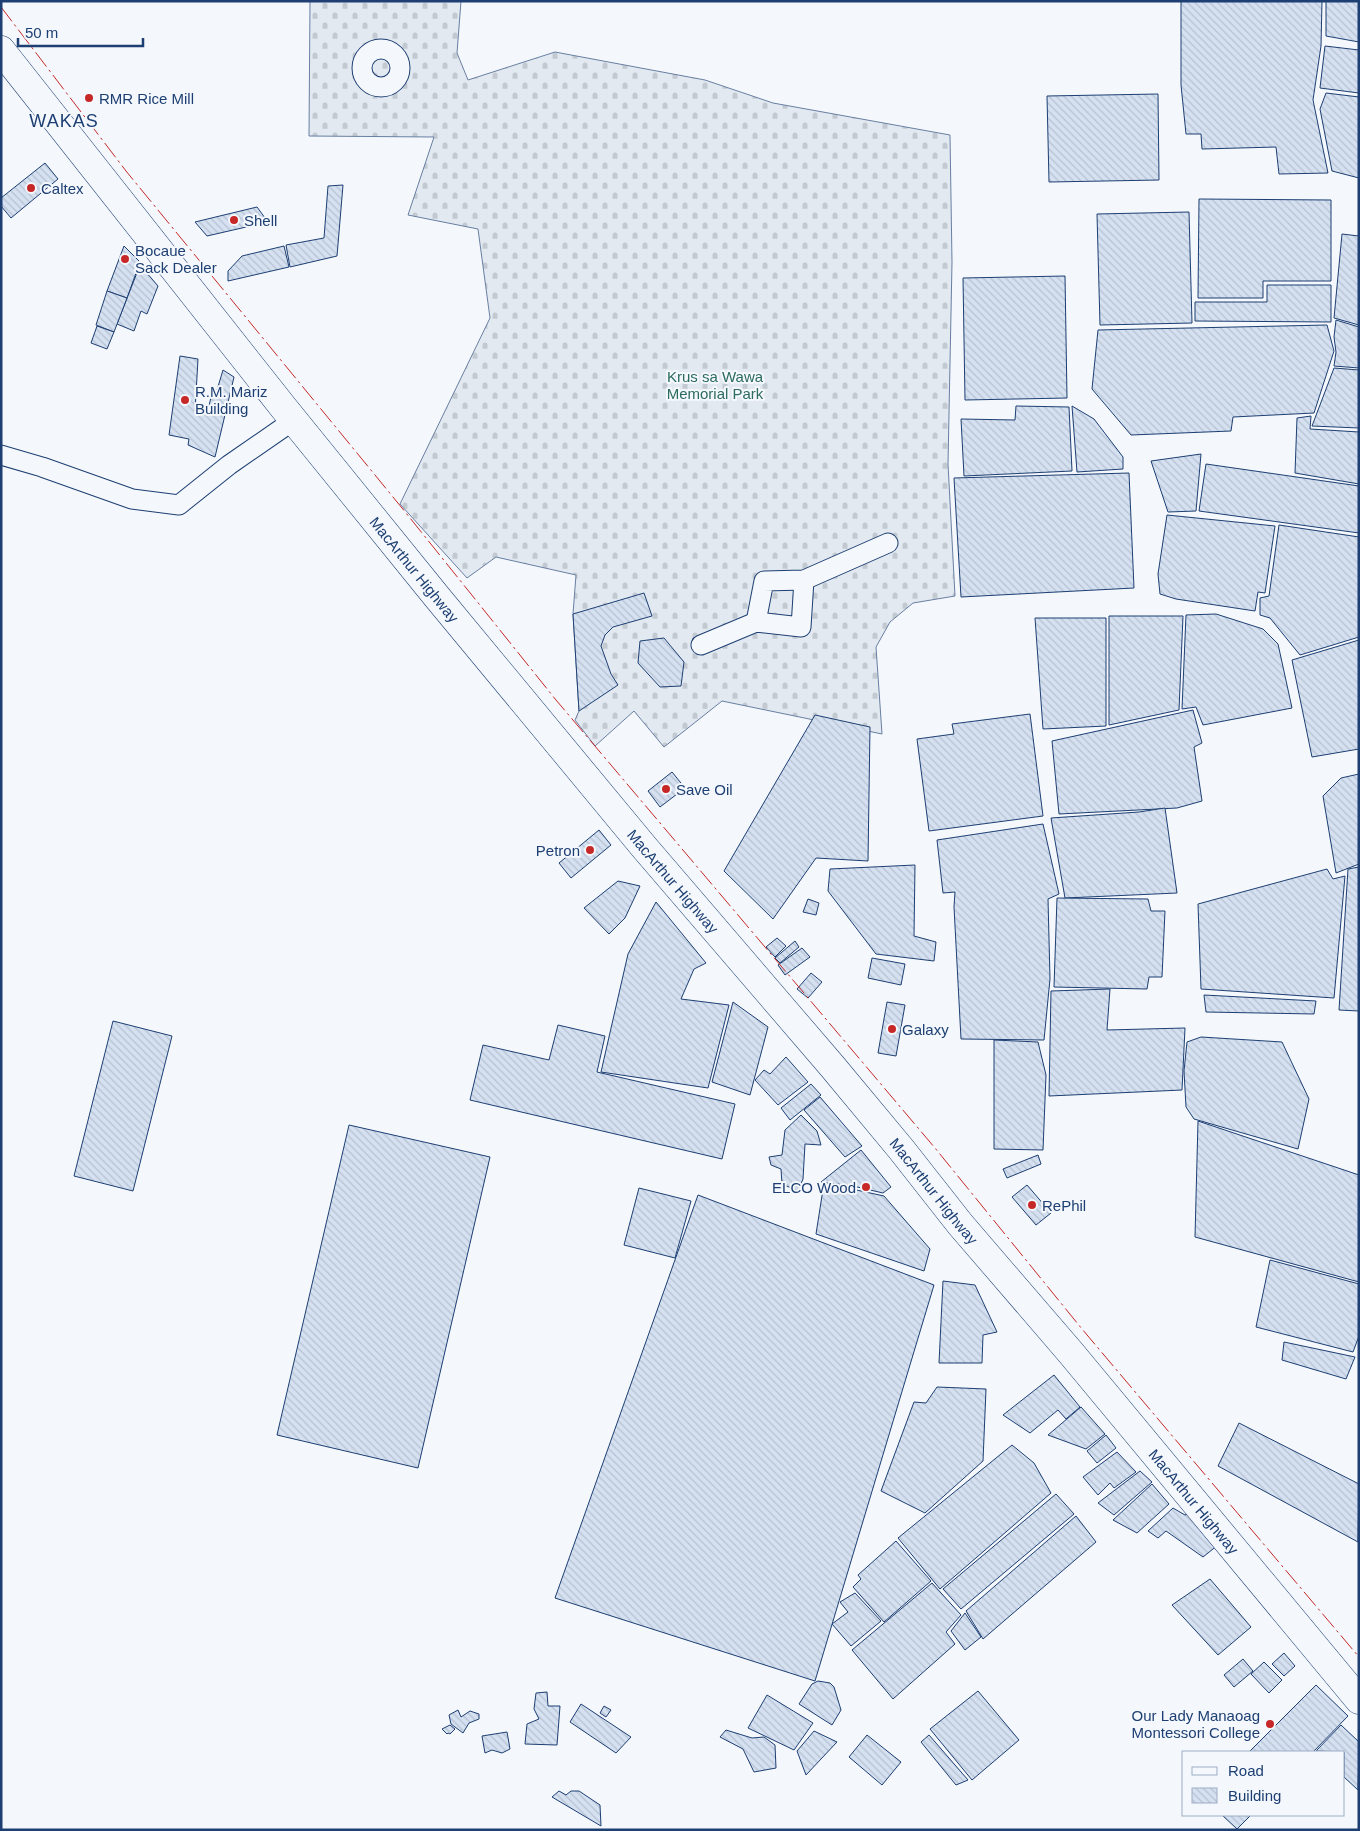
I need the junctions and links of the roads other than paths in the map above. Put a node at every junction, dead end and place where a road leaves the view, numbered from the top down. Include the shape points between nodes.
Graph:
1 (1, 50) edge
2 (294, 420) junction
3 (1, 455) edge
4 (888, 543) dead end
5 (804, 580) junction
6 (756, 622) junction
7 (701, 645) dead end
8 (1359, 1700) edge

1 - 2 highway, MacArthur Highway
2 - 3 street via 179,505 132,499
2 - 8 highway, MacArthur Highway via 598,792 838,1073 960,1224
4 - 5 street
5 - 6 street via 764,581
5 - 6 street via 801,626
6 - 7 street

